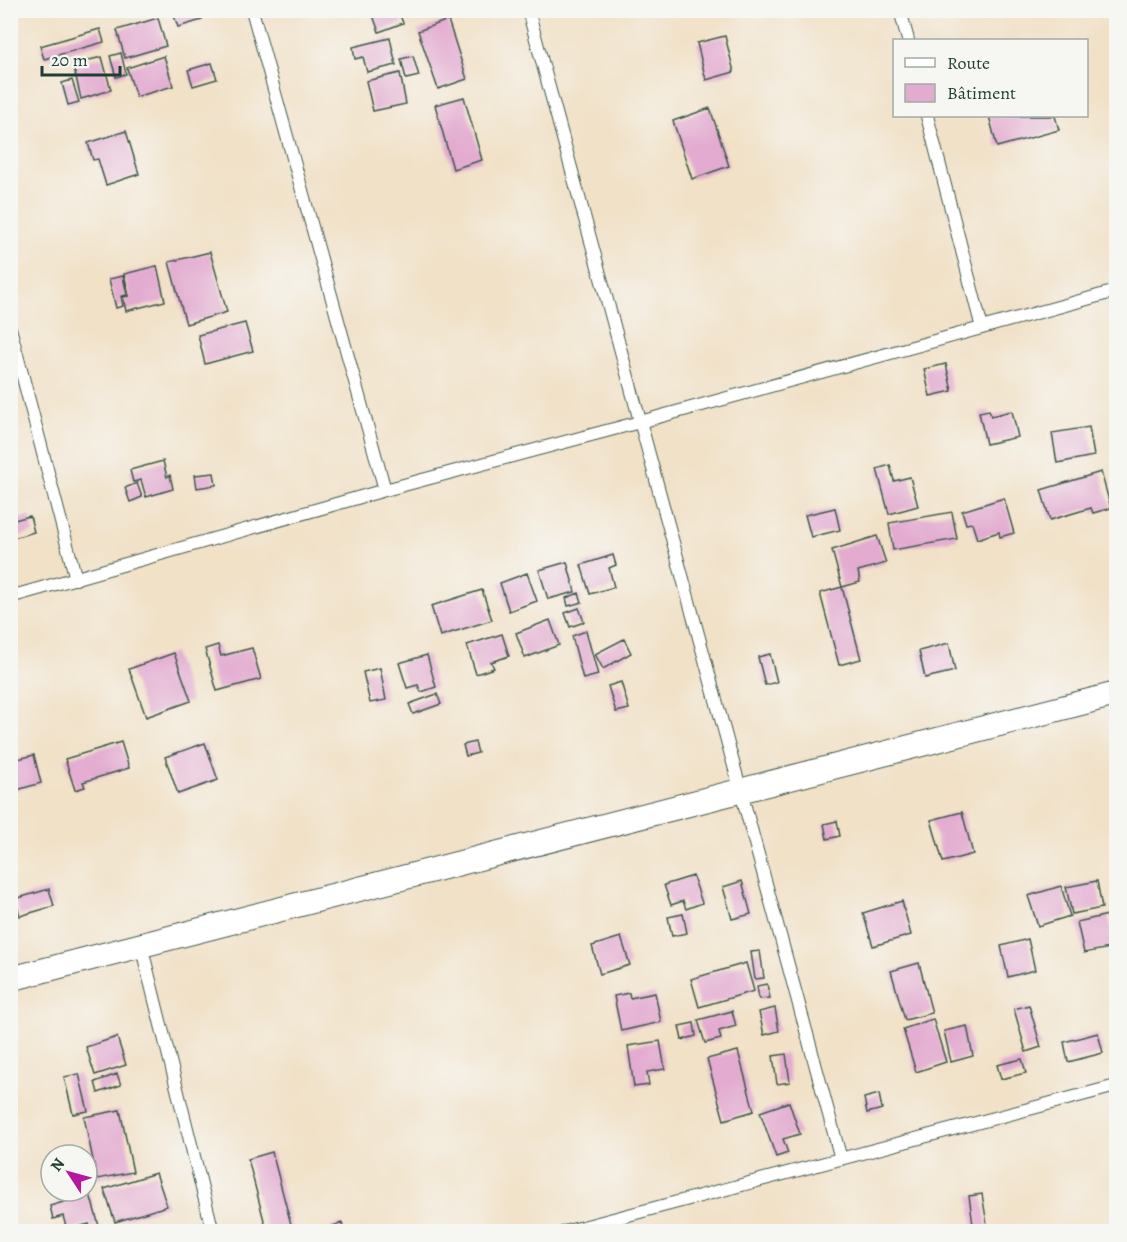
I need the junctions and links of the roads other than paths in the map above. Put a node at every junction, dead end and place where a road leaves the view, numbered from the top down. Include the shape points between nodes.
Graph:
1 (252, 10) edge
2 (528, 10) edge
3 (900, 10) edge
4 (908, 39) edge
5 (927, 117) edge
6 (1116, 291) edge
7 (10, 328) edge
8 (982, 328) junction
9 (640, 423) junction
10 (385, 490) junction
11 (76, 579) junction
12 (10, 597) edge
13 (1116, 694) edge
14 (740, 791) junction
15 (141, 945) junction
16 (10, 979) edge
17 (1116, 1086) edge
18 (841, 1159) junction
19 (213, 1232) edge
20 (564, 1232) edge

1 - 10 lane
2 - 9 lane
3 - 4 lane
5 - 8 lane
6 - 8 lane
7 - 11 lane
8 - 9 lane
9 - 10 lane
9 - 14 lane
10 - 11 lane
11 - 12 lane
13 - 14 street
14 - 15 street
14 - 18 lane
15 - 16 street
15 - 19 lane
17 - 18 lane
18 - 20 lane

